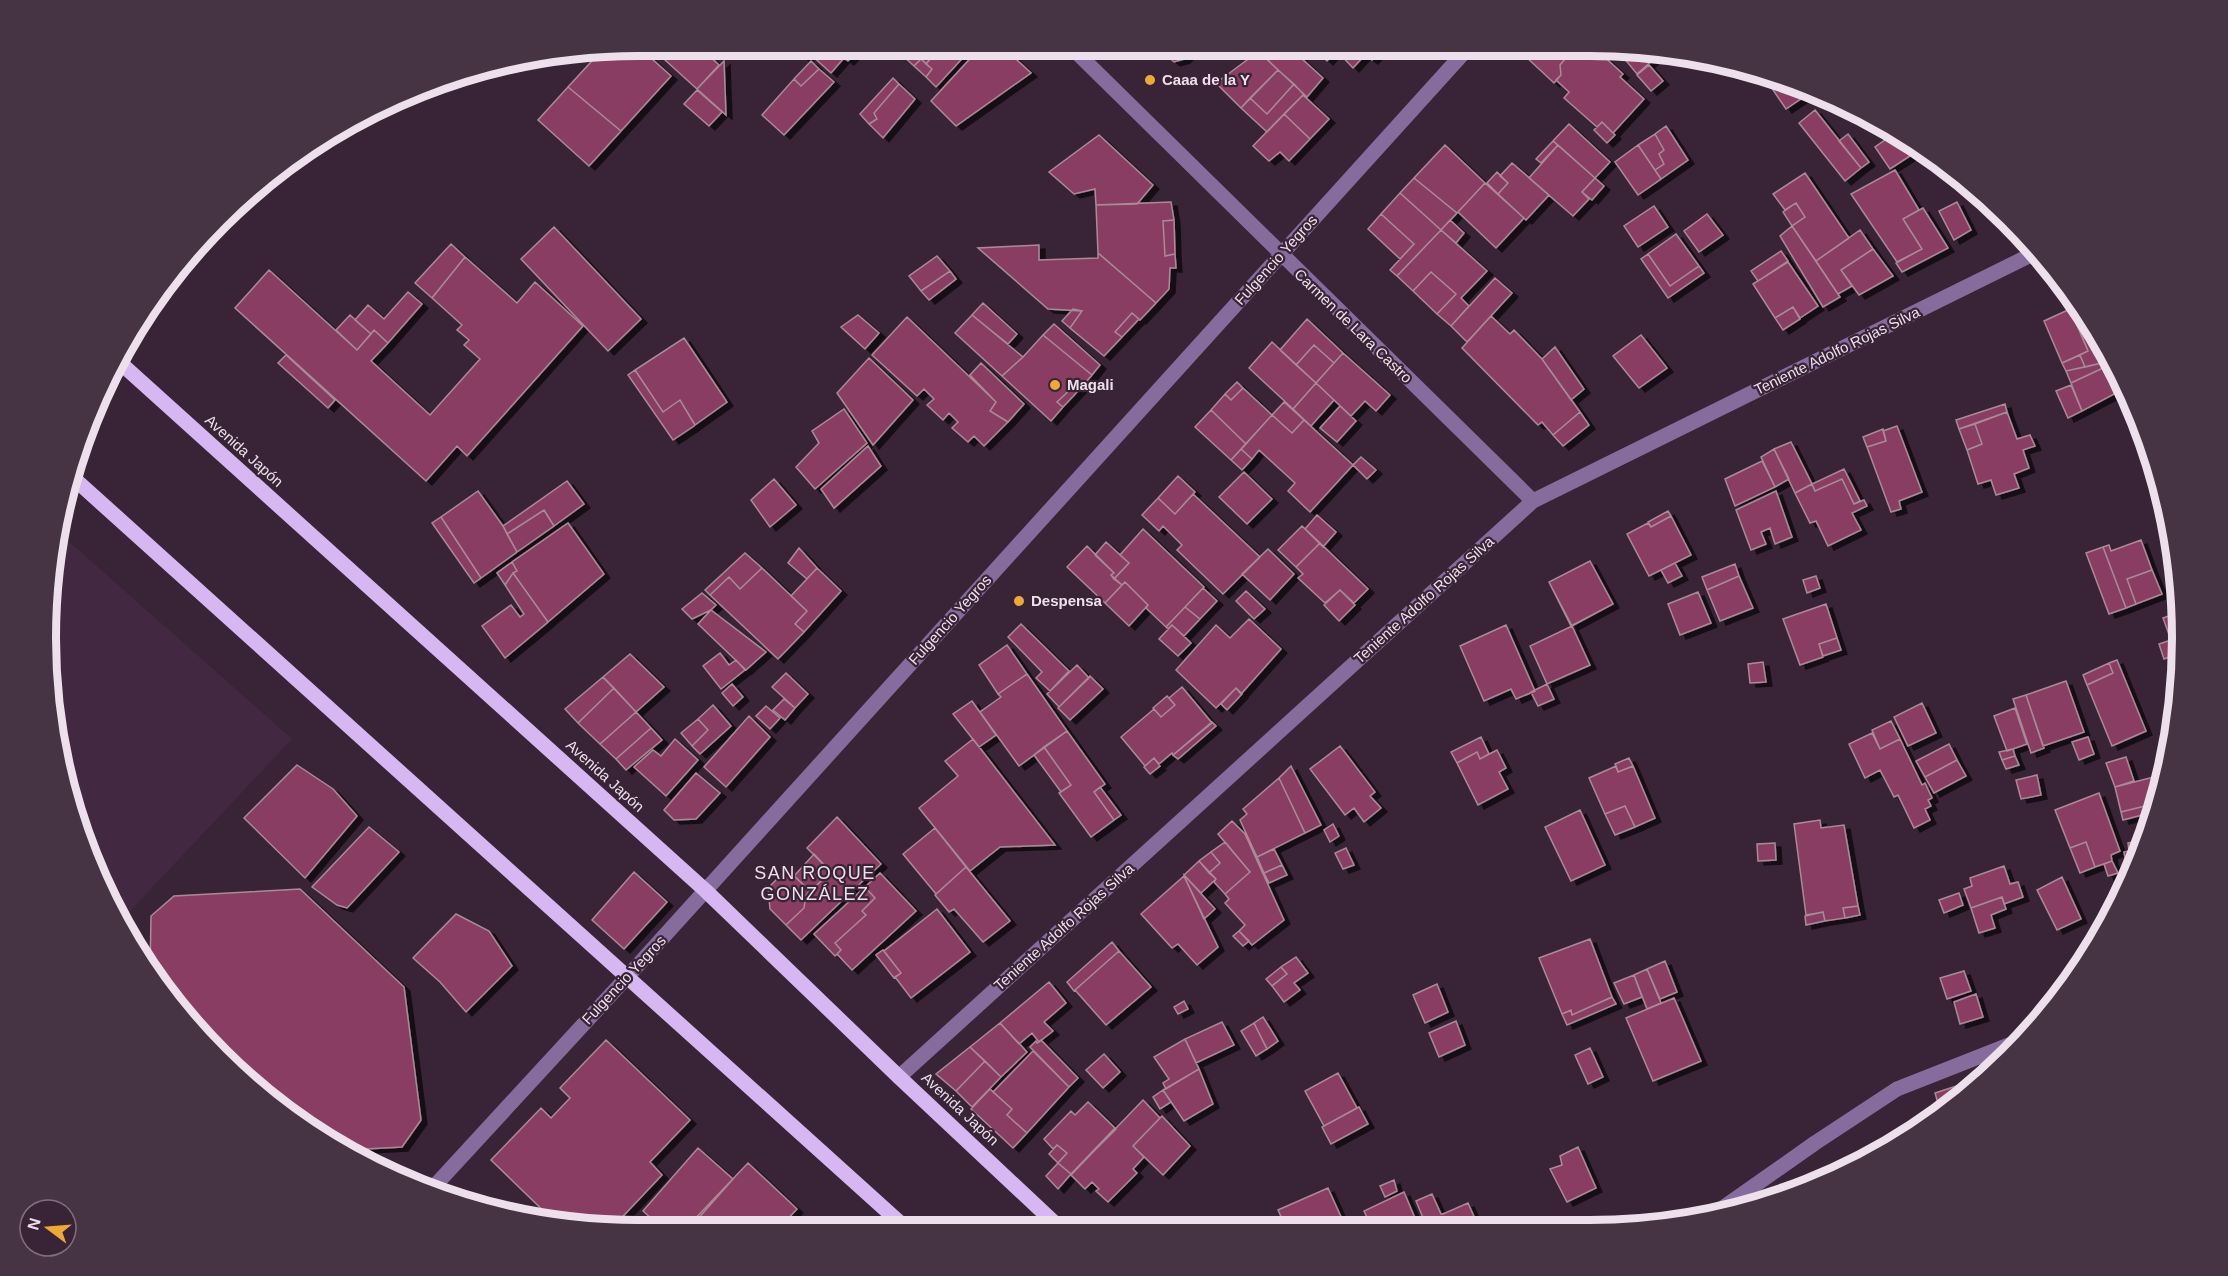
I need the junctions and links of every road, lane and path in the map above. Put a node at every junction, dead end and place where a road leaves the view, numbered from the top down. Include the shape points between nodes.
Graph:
1 (1080, 56) edge
2 (1461, 56) edge
3 (1281, 255) junction
4 (2029, 256) edge
5 (124, 366) edge
6 (77, 481) edge
7 (1533, 501) junction
8 (706, 891) junction
9 (628, 976) junction
10 (2004, 1048) edge
11 (899, 1077) junction
12 (436, 1184) edge
13 (1730, 1203) edge
14 (897, 1220) edge
15 (1051, 1220) edge

1 - 3 street, Carmen de Lara Castro
2 - 3 street, Fulgencio Yegros
3 - 7 street, Carmen de Lara Castro
3 - 8 street, Fulgencio Yegros
4 - 7 street, Teniente Adolfo Rojas Silva
5 - 8 main road, Avenida Japón
6 - 9 main road
7 - 11 street, Teniente Adolfo Rojas Silva
8 - 9 street, Fulgencio Yegros
8 - 11 main road, Avenida Japón
9 - 12 street, Fulgencio Yegros
9 - 14 main road
10 - 13 street via 1897,1089
11 - 15 main road, Avenida Japón

